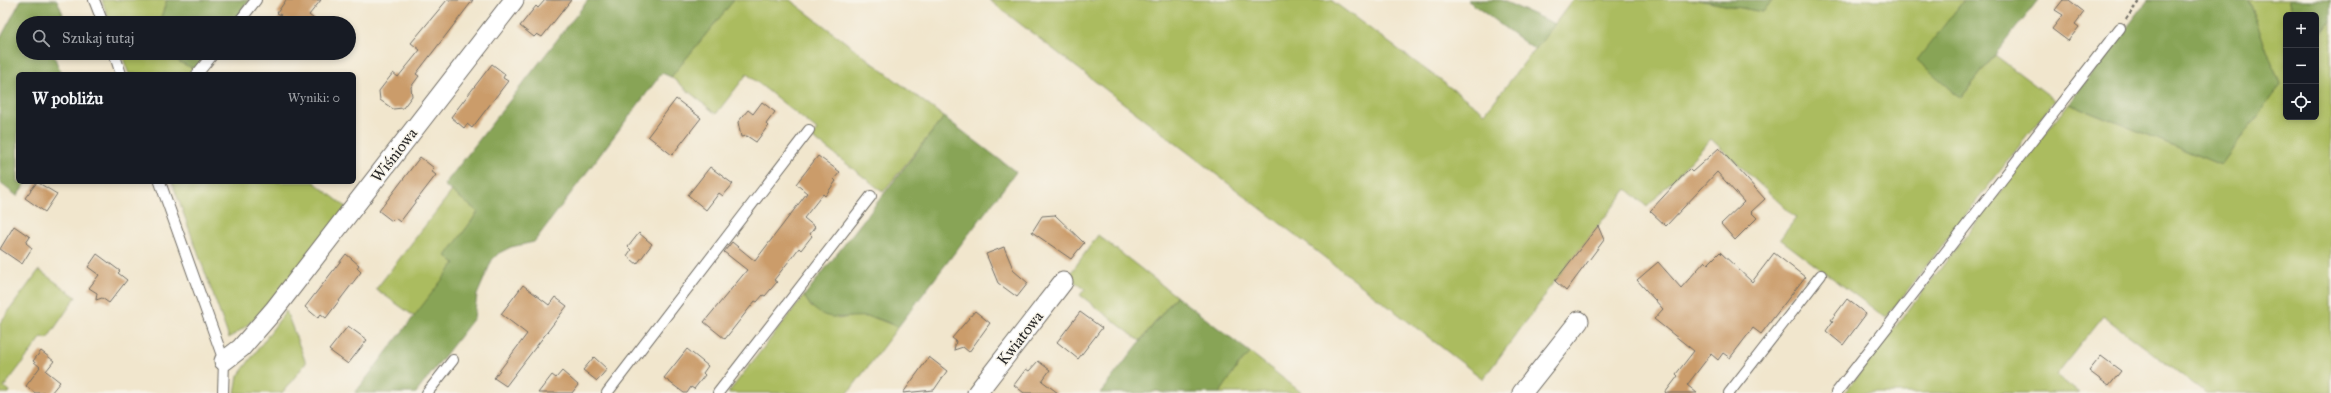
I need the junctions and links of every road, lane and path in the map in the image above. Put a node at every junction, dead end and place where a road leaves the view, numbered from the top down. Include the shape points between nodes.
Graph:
1 (94, 0) edge
2 (256, 0) edge
3 (514, 0) edge
4 (2140, 0) edge
5 (100, 16) edge
6 (243, 16) edge
7 (2120, 28) joint
8 (116, 60) edge
9 (208, 60) edge
10 (120, 72) edge
11 (199, 72) edge
12 (809, 130) dead end
13 (161, 184) edge
14 (871, 196) dead end
15 (1821, 275) dead end
16 (1063, 282) dead end
17 (1579, 321) dead end
18 (453, 360) dead end
19 (224, 361) junction
20 (223, 393) edge
21 (427, 393) edge
22 (607, 393) edge
23 (718, 393) edge
24 (977, 393) edge
25 (1522, 393) edge
26 (1729, 393) edge
27 (1836, 393) edge

1 - 5 lane
2 - 6 lane
3 - 19 street, Wiśniowa via 274,310 242,348
4 - 7 path
7 - 27 lane
8 - 10 lane
9 - 11 lane
12 - 22 lane
13 - 19 lane
14 - 23 lane
15 - 26 lane
16 - 24 street, Kwiatowa
17 - 25 street
18 - 21 lane
19 - 20 lane

